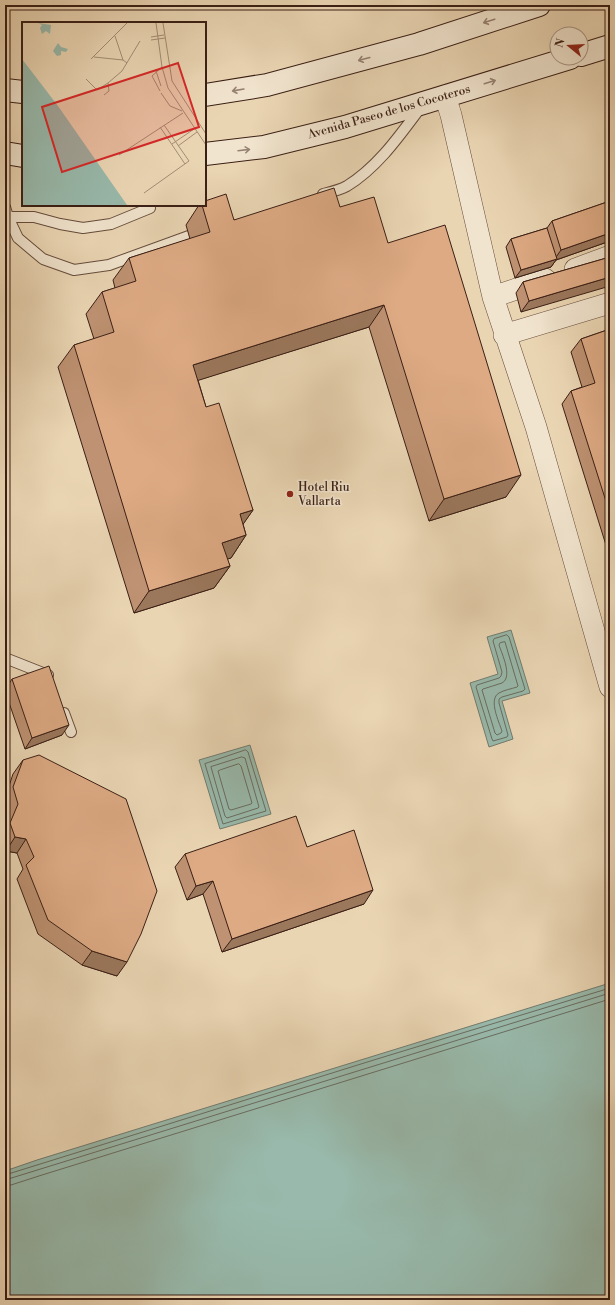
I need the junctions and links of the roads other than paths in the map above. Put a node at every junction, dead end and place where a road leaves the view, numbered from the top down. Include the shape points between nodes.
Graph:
1 (539, 5) edge
2 (610, 46) edge
3 (589, 53) edge
4 (549, 64) edge
5 (5, 90) edge
6 (22, 92) edge
7 (206, 95) edge
8 (445, 96) junction
9 (424, 103) junction
10 (5, 153) edge
11 (206, 154) edge
12 (22, 156) edge
13 (317, 196) edge
14 (5, 207) edge
15 (150, 208) dead end
16 (8, 217) junction
17 (189, 236) dead end
18 (610, 256) edge
19 (493, 297) junction
20 (610, 303) edge
21 (504, 335) junction
22 (5, 658) edge
23 (54, 684) edge
24 (610, 687) edge
25 (61, 704) edge
26 (71, 732) dead end

1 -> 7 main road via 419,44 282,81
2 - 3 main road
8 -> 4 main road, Avenida Paseo de los Cocoteros
5 - 6 main road
8 - 9 main road, Avenida Paseo de los Cocoteros
8 - 19 street
11 -> 9 main road, Avenida Paseo de los Cocoteros via 264,147 345,127
9 - 13 lane via 371,168 346,187
10 - 12 main road
14 - 16 lane
15 - 16 lane via 111,224 83,228 34,217
16 - 17 lane via 18,238 43,259 74,270 109,265
18 - 19 street
19 - 21 street
20 - 21 street
21 - 24 street via 536,427
22 - 23 lane via 51,677
25 - 26 lane

